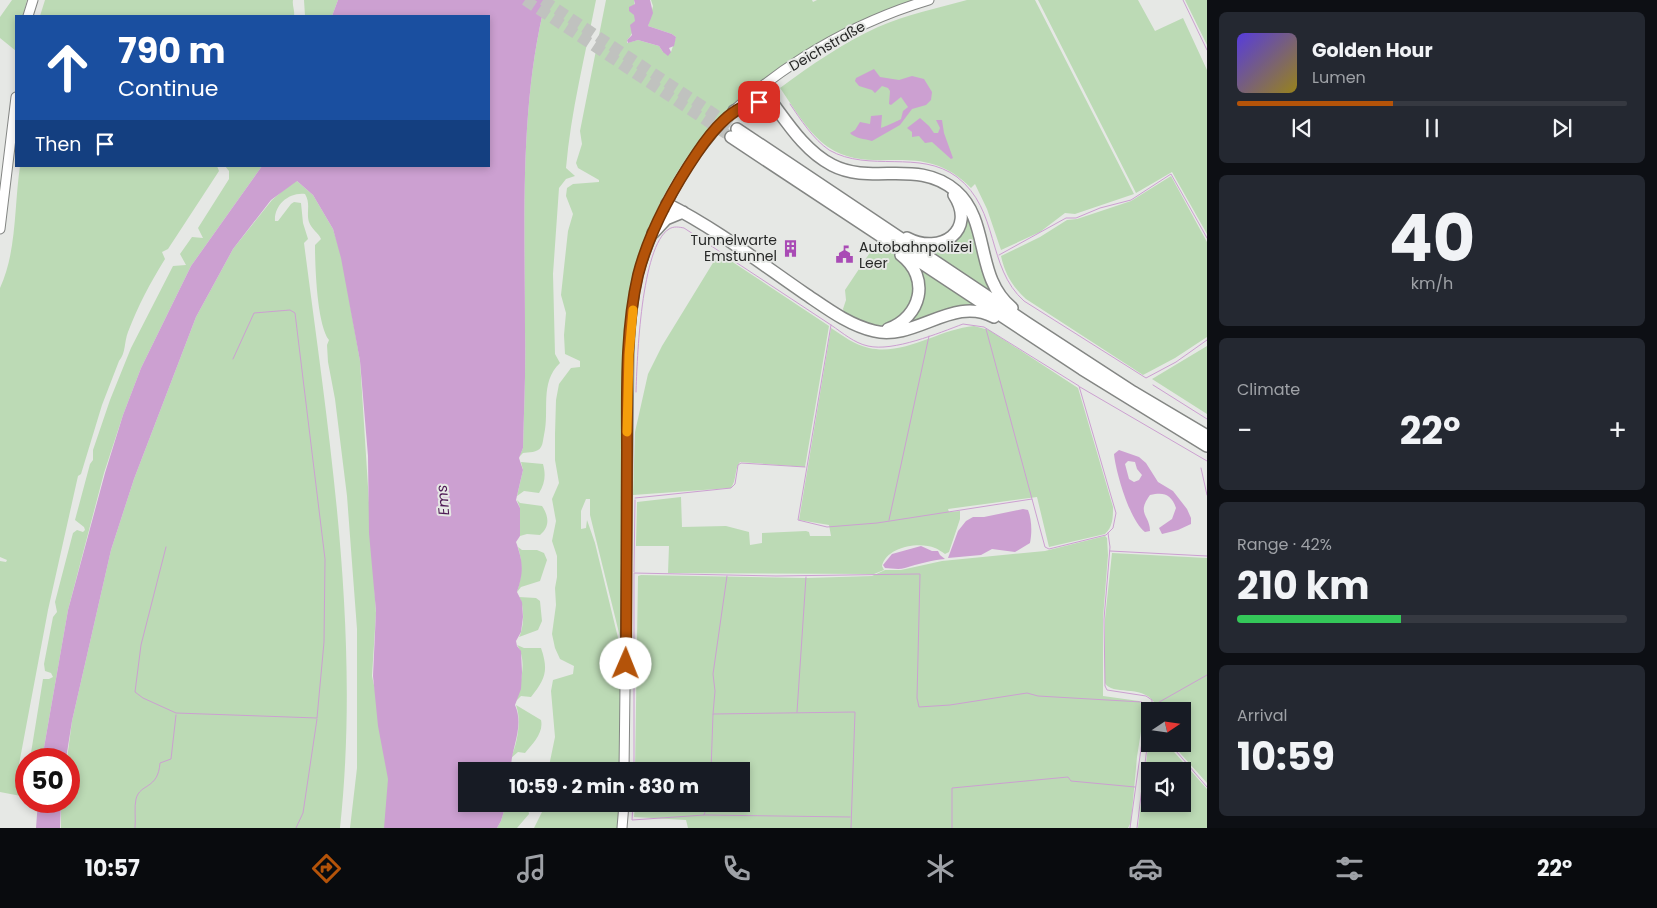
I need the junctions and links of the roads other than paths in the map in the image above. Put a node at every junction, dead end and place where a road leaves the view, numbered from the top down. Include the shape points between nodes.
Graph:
1 (33, 0) edge
2 (929, 0) edge
3 (28, 15) edge
4 (761, 88) junction
5 (772, 102) junction
6 (15, 104) edge
7 (734, 111) junction
8 (944, 184) junction
9 (667, 204) junction
10 (683, 212) junction
11 (872, 221) junction
12 (0, 229) edge
13 (653, 233) junction
14 (890, 242) junction
15 (1021, 325) junction
16 (874, 331) junction
17 (1207, 436) edge
18 (1207, 446) edge
19 (624, 762) edge
20 (623, 812) edge
21 (622, 828) edge

1 - 3 main road
2 - 4 main road, Deichstraße via 850,31 800,60
4 - 5 highway
4 - 7 main road, Deichstraße
5 - 7 highway via 755,102
5 - 8 highway via 809,148 842,170 864,174 922,174
6 - 12 main road
7 - 9 main road, Deichstraße via 701,148
8 - 11 highway via 957,199 961,215 955,232 942,242 931,245 913,241 882,222
8 - 15 highway via 955,190 967,204 978,226 993,284 1006,303 1020,314
9 - 10 highway
9 - 13 main road, Deichstraße
10 - 13 highway via 666,219
10 - 16 highway via 824,306
11 - 14 highway via 734,133
11 - 15 highway
13 - 19 main road, Deichstraße via 638,275 630,328
14 - 15 highway
14 - 16 highway via 916,275 918,301 908,318 900,324
15 - 16 highway via 1007,325 981,312 964,310 909,330
15 - 17 highway
15 - 18 highway via 1119,393
20 - 21 main road

